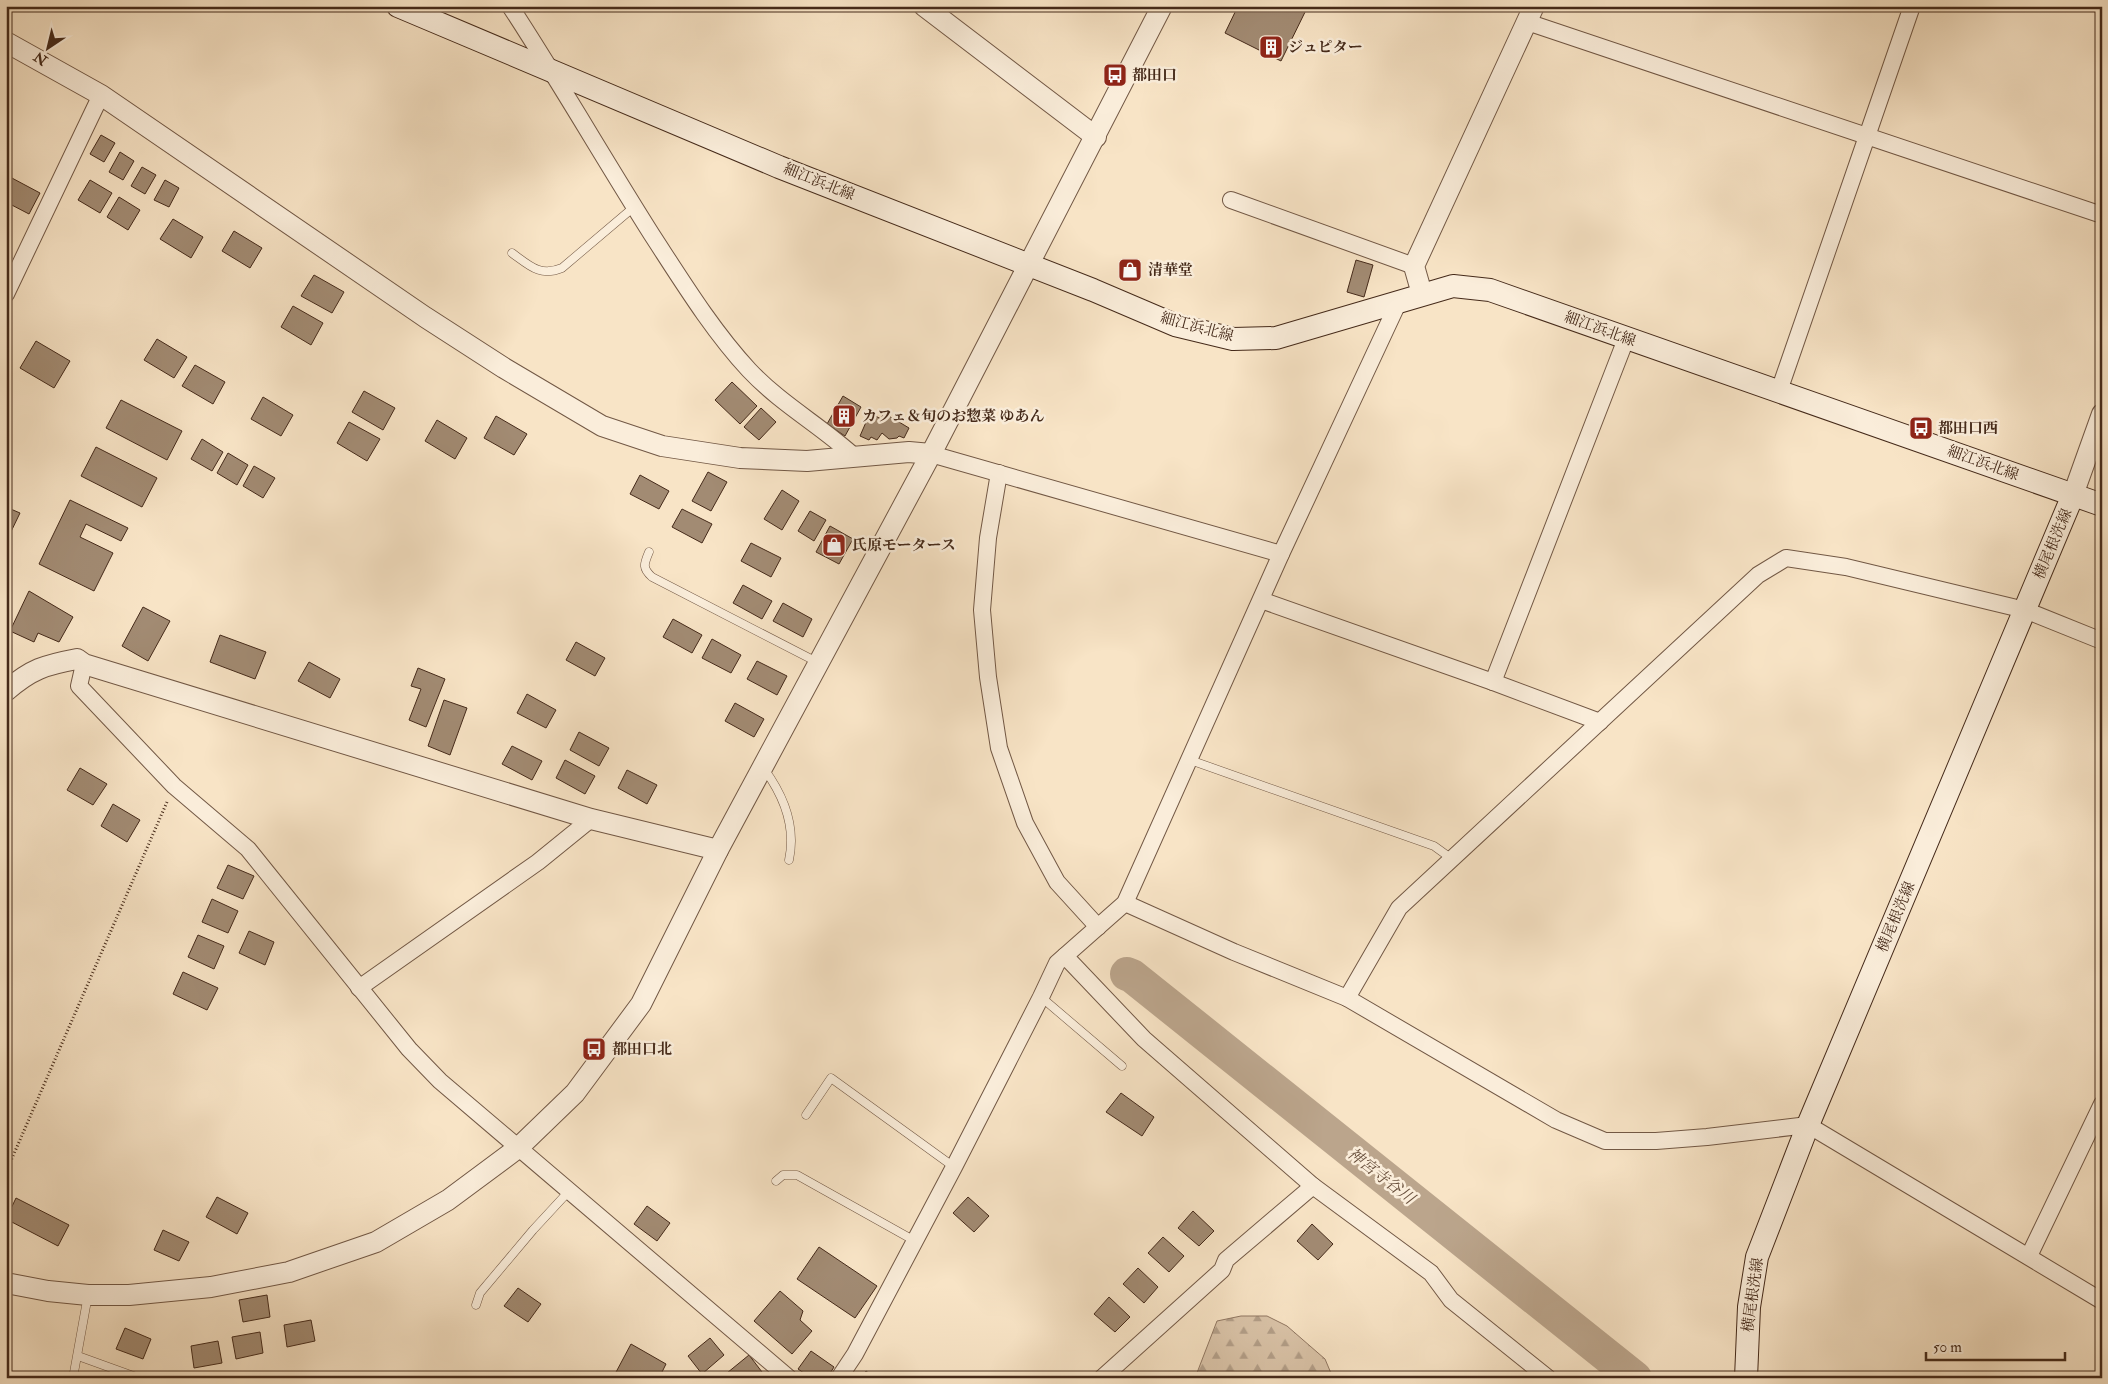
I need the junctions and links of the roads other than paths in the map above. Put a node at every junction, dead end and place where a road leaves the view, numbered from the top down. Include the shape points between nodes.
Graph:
1 (398, 6) edge
2 (510, 6) edge
3 (924, 6) edge
4 (1162, 6) edge
5 (1912, 6) edge
6 (1530, 14) edge
7 (6, 42) edge
8 (551, 69) junction
9 (101, 95) junction
10 (1867, 136) junction
11 (1096, 137) junction
12 (1231, 200) dead end
13 (634, 207) junction
14 (2102, 215) edge
15 (512, 253) dead end
16 (1030, 266) junction
17 (1414, 266) junction
18 (6, 294) edge
19 (1422, 294) junction
20 (1399, 301) junction
21 (1626, 339) junction
22 (1779, 391) junction
23 (2102, 414) edge
24 (931, 454) junction
25 (855, 457) junction
26 (999, 473) junction
27 (2073, 494) junction
28 (2102, 505) edge
29 (649, 552) dead end
30 (1281, 554) junction
31 (1261, 600) junction
32 (2025, 610) junction
33 (2102, 641) edge
34 (819, 663) junction
35 (84, 664) junction
36 (1493, 682) junction
37 (6, 691) edge
38 (1600, 722) junction
39 (1190, 760) junction
40 (763, 767) junction
41 (591, 819) junction
42 (718, 850) junction
43 (1452, 859) junction
44 (789, 860) dead end
45 (1125, 903) junction
46 (1098, 927) junction
47 (1065, 956) junction
48 (359, 988) junction
49 (1041, 997) junction
50 (1347, 998) junction
51 (1122, 1066) dead end
52 (2102, 1104) edge
53 (806, 1115) dead end
54 (1808, 1125) junction
55 (518, 1148) junction
56 (954, 1167) junction
57 (776, 1181) dead end
58 (1313, 1186) junction
59 (570, 1190) junction
60 (915, 1241) junction
61 (2029, 1256) junction
62 (6, 1283) edge
63 (88, 1295) junction
64 (2102, 1301) edge
65 (476, 1305) dead end
66 (78, 1356) junction
67 (73, 1378) edge
68 (139, 1378) edge
69 (789, 1378) edge
70 (840, 1378) edge
71 (1102, 1378) edge
72 (1548, 1378) edge
73 (1746, 1378) edge

1 - 8 main road, 細江浜北線
2 - 8 street
3 - 11 street
4 - 11 street
5 - 10 street
6 - 10 street
6 - 17 street
7 - 9 street
8 - 13 street
8 - 16 main road, 細江浜北線 via 779,167
9 - 18 street
9 - 25 street via 425,317 602,426 662,446 740,458 807,461
10 - 14 street
10 - 22 street
11 - 16 street
12 - 17 street
13 - 15 lane via 562,268 553,272 535,270
13 - 25 street via 711,323 748,369 791,409
16 - 20 main road, 細江浜北線 via 1175,325 1233,339 1276,338
16 - 24 street
17 - 19 street
19 - 20 main road, 細江浜北線
19 - 21 main road, 細江浜北線 via 1453,286 1490,290
20 - 30 street
21 - 22 main road, 細江浜北線
21 - 36 street
22 - 27 main road, 細江浜北線
23 - 27 street
24 - 25 street via 909,452
24 - 26 street
24 - 34 street
26 - 30 street
26 - 46 street via 988,538 982,610 999,748 1025,823 1057,882
27 - 28 main road, 横尾根洗線
27 - 32 main road, 横尾根洗線
29 - 34 lane via 643,566 652,577
30 - 31 street
31 - 36 street
31 - 39 street
32 - 33 street
32 - 38 street via 1846,567 1786,558 1758,575
32 - 54 main road, 横尾根洗線
34 - 40 street
35 - 37 street via 77,659 46,664
35 - 41 street
35 - 48 street via 78,686 174,786 248,849
36 - 38 street
38 - 43 street
39 - 43 lane via 1434,846
39 - 45 street
40 - 42 street
40 - 44 lane via 789,818 792,848
41 - 42 street
41 - 48 street via 538,862
42 - 55 street via 641,1004 575,1092
43 - 50 street via 1399,908
45 - 46 street
45 - 50 street
46 - 47 street
47 - 49 street via 1057,963
47 - 58 street via 1144,1039
48 - 55 street via 440,1081
49 - 51 lane
49 - 56 street
50 - 54 street via 1556,1120 1604,1141 1707,1137
52 - 61 street
53 - 56 lane via 831,1078
54 - 61 street
54 - 73 main road, 横尾根洗線 via 1757,1257 1749,1307
55 - 59 street
55 - 63 street via 448,1200 376,1242 289,1272 211,1287 129,1295
56 - 60 street
57 - 60 lane via 784,1175 797,1175
58 - 71 street via 1226,1260 1222,1270
58 - 72 street via 1431,1272 1451,1300
59 - 65 lane via 480,1293
59 - 69 street
60 - 70 street
61 - 64 street
62 - 63 street
63 - 66 lane
66 - 67 lane
66 - 68 lane

